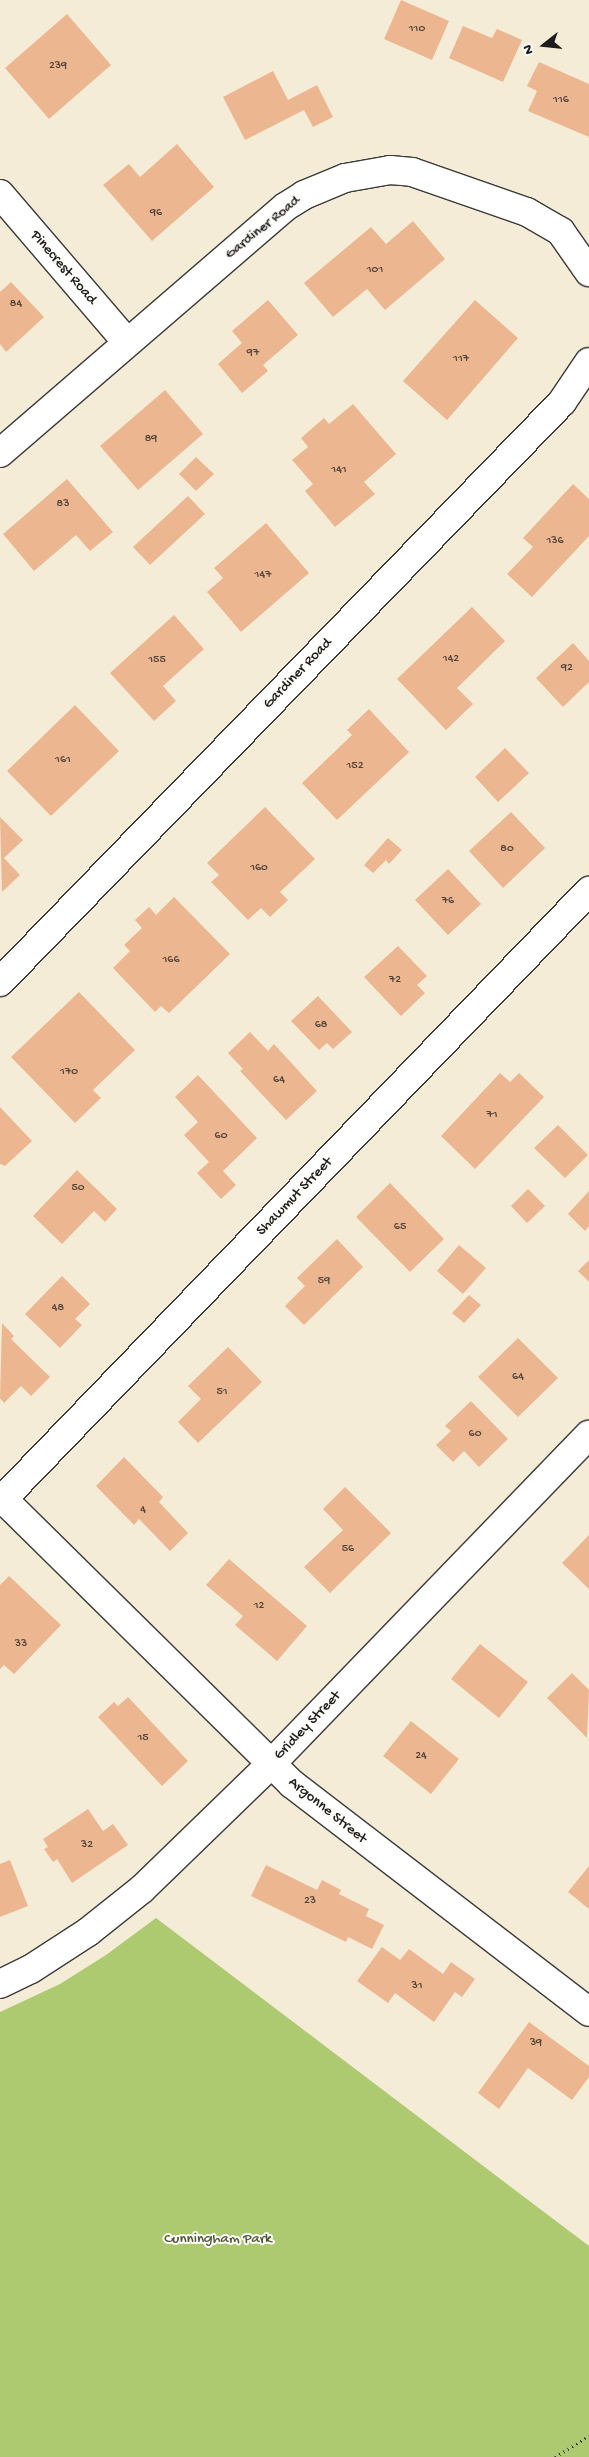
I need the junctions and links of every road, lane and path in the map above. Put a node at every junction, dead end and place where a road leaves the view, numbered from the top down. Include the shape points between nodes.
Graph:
1 (0, 194) edge
2 (589, 272) edge
3 (127, 342) junction
4 (589, 362) edge
5 (0, 453) edge
6 (589, 892) edge
7 (0, 982) edge
8 (589, 1435) edge
9 (1, 1500) edge
10 (270, 1765) junction
11 (0, 1984) edge
12 (589, 2012) edge
13 (589, 2436) edge
14 (555, 2457) edge

1 - 3 street, Pinecrest Road
2 - 3 street, Gardiner Road via 561,232 528,212 412,172 367,172 323,185 286,207
3 - 5 street, Gardiner Road
4 - 7 street, Gardiner Road via 562,402
6 - 9 street, Shawmut Street
8 - 10 street, Gridley Street
9 - 10 street, Argonne Street
10 - 11 street, Gridley Street via 117,1910 53,1955
10 - 12 street, Argonne Street via 342,1824
13 - 14 path

